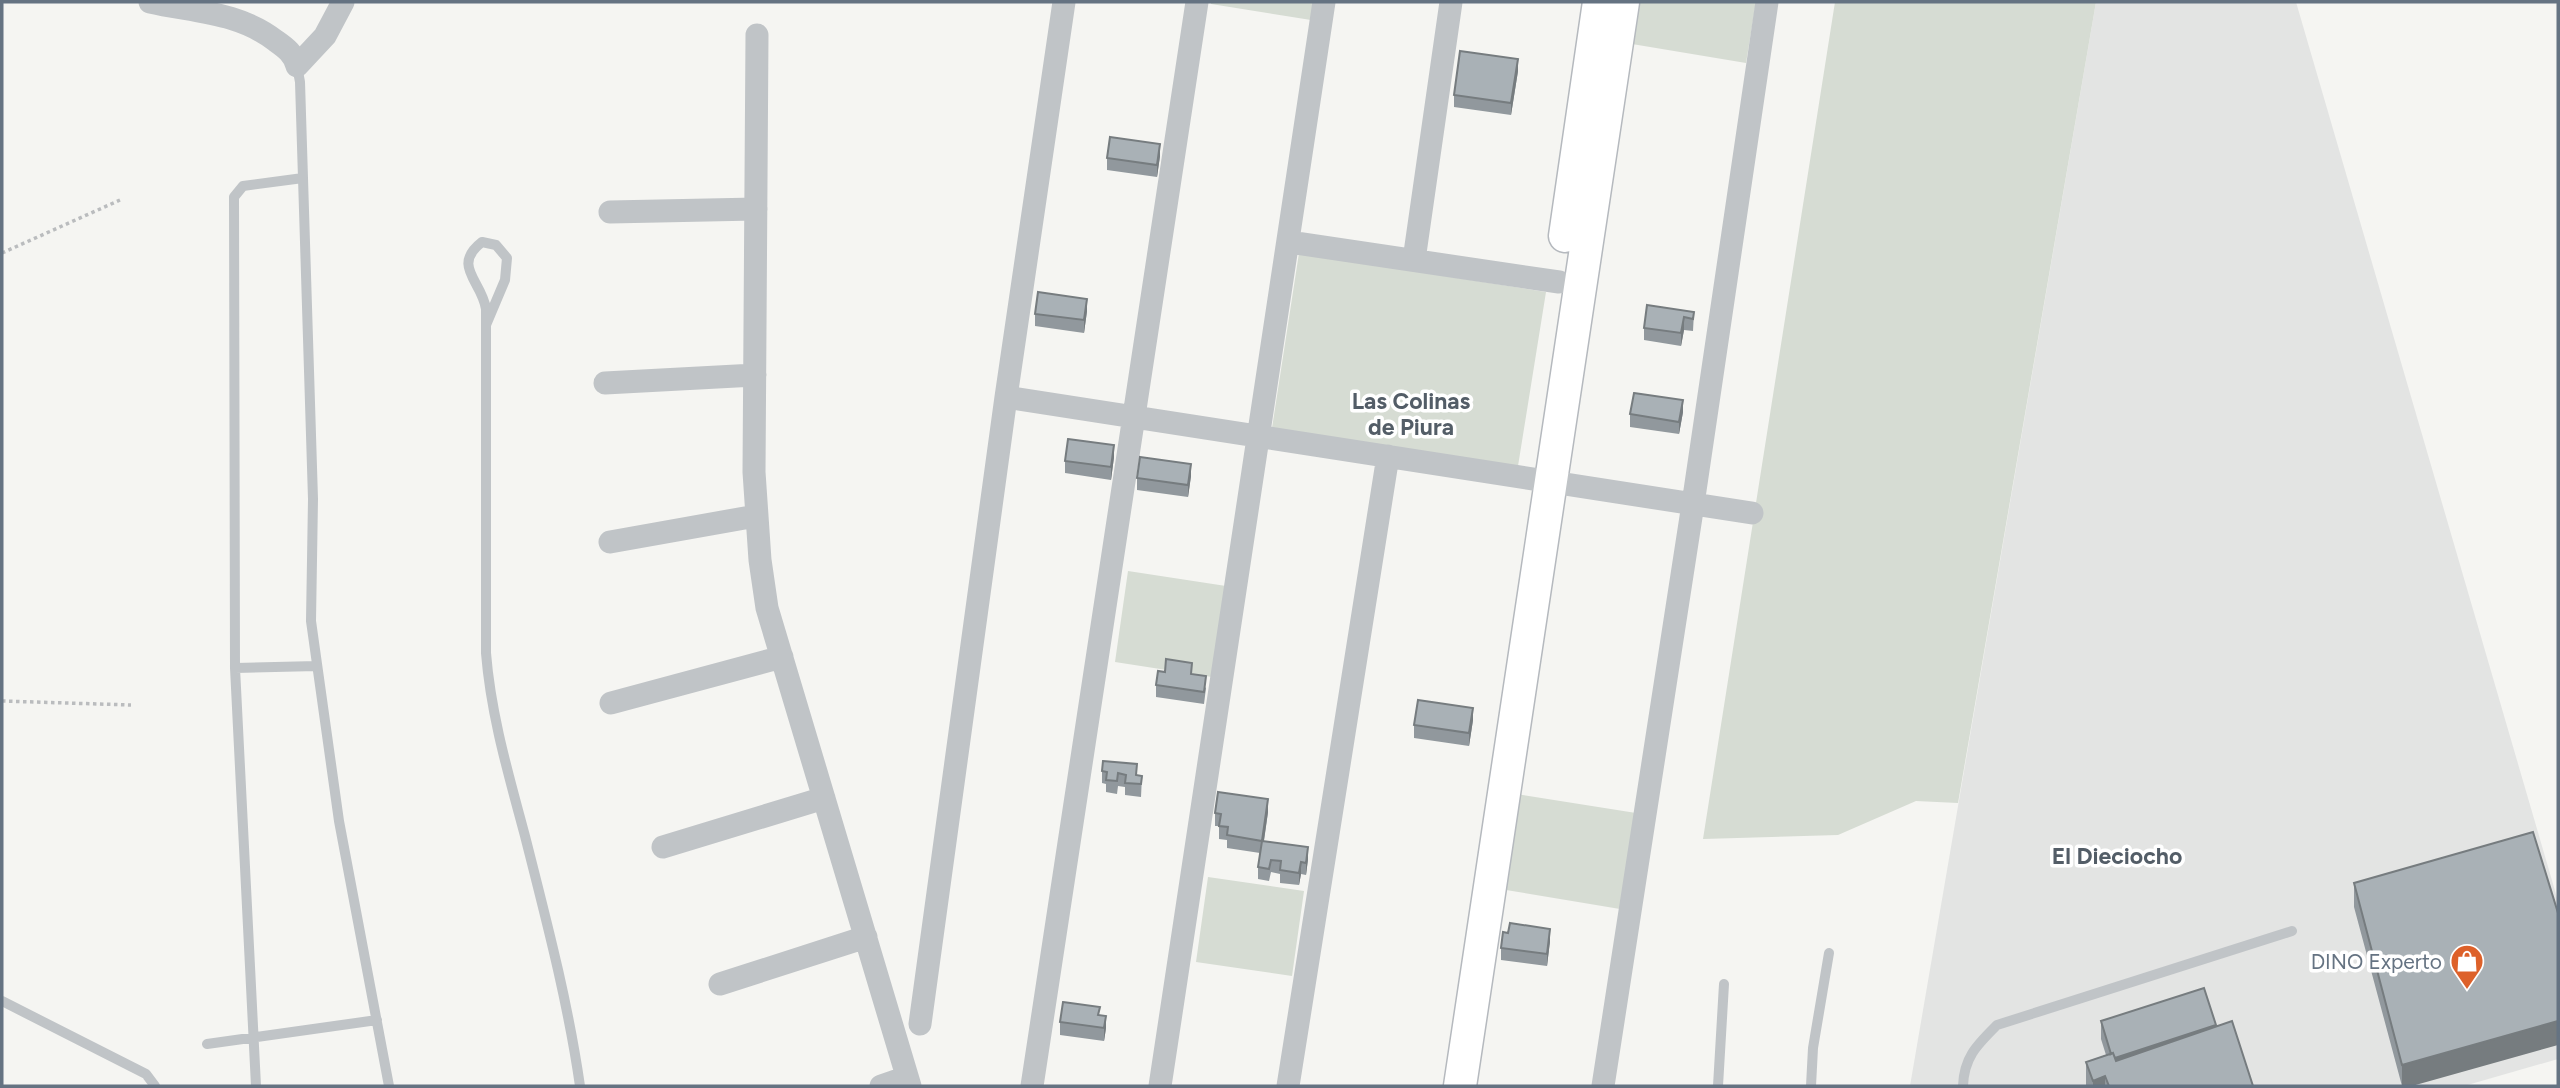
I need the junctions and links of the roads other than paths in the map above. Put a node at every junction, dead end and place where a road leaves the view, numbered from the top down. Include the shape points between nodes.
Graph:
1 (150, 2) edge
2 (343, 2) edge
3 (1064, 2) edge
4 (1197, 2) edge
5 (1324, 2) edge
6 (1451, 2) edge
7 (1599, 2) edge
8 (1623, 2) edge
9 (1767, 2) edge
10 (757, 35) dead end
11 (297, 65) junction
12 (303, 178) junction
13 (756, 209) junction
14 (610, 212) dead end
15 (1289, 242) junction
16 (1414, 260) junction
17 (1559, 282) junction
18 (486, 326) junction
19 (755, 375) junction
20 (605, 383) dead end
21 (1006, 397) junction
22 (1132, 417) junction
23 (1258, 436) junction
24 (1388, 456) junction
25 (1540, 480) junction
26 (1693, 504) junction
27 (1752, 513) dead end
28 (756, 516) junction
29 (610, 542) dead end
30 (782, 657) junction
31 (317, 666) junction
32 (235, 668) junction
33 (611, 704) dead end
34 (824, 798) junction
35 (663, 847) dead end
36 (2292, 931) dead end
37 (866, 937) junction
38 (1829, 953) dead end
39 (720, 984) dead end
40 (1724, 984) dead end
41 (2, 1001) edge
42 (377, 1020) junction
43 (920, 1024) dead end
44 (254, 1037) junction
45 (207, 1044) dead end
46 (908, 1082) edge
47 (155, 1086) edge
48 (256, 1086) edge
49 (389, 1086) edge
50 (580, 1086) edge
51 (881, 1086) edge
52 (1032, 1086) edge
53 (1160, 1086) edge
54 (1289, 1086) edge
55 (1442, 1086) edge
56 (1460, 1086) edge
57 (1603, 1086) edge
58 (1718, 1086) edge
59 (1811, 1086) edge
60 (1963, 1086) edge

1 - 11 street via 250,24 291,52
2 - 11 street via 325,36
3 - 21 street
4 - 22 street
5 - 15 street
6 - 16 street
7 - 17 street
8 - 25 street
9 - 26 street
10 - 13 street
11 - 12 lane
12 - 31 lane via 313,499 311,621
12 - 32 lane via 243,186 234,197
13 - 14 street
13 - 19 street
15 - 16 street
15 - 23 street
16 - 17 street
17 - 25 street
18 - 18 lane via 505,280 508,258 496,245 482,242 469,255 468,267 485,300
18 - 50 lane via 489,687 549,928
19 - 20 street
19 - 28 street
21 - 22 street
21 - 43 street
22 - 23 street
22 - 52 street
23 - 24 street
23 - 53 street
24 - 25 street
24 - 54 street
25 - 26 street
25 - 55 street
25 - 56 street
26 - 27 street
26 - 57 street
28 - 29 street
28 - 30 street via 767,608
30 - 33 street
30 - 34 street
31 - 32 lane
31 - 42 lane via 339,821
32 - 44 lane
34 - 35 street
34 - 37 street
36 - 60 lane via 1997,1025 1966,1062
37 - 39 street
37 - 46 street
38 - 59 lane
40 - 58 lane
41 - 47 lane via 146,1074
42 - 44 lane
42 - 49 lane
44 - 45 lane
44 - 48 lane
46 - 51 street

